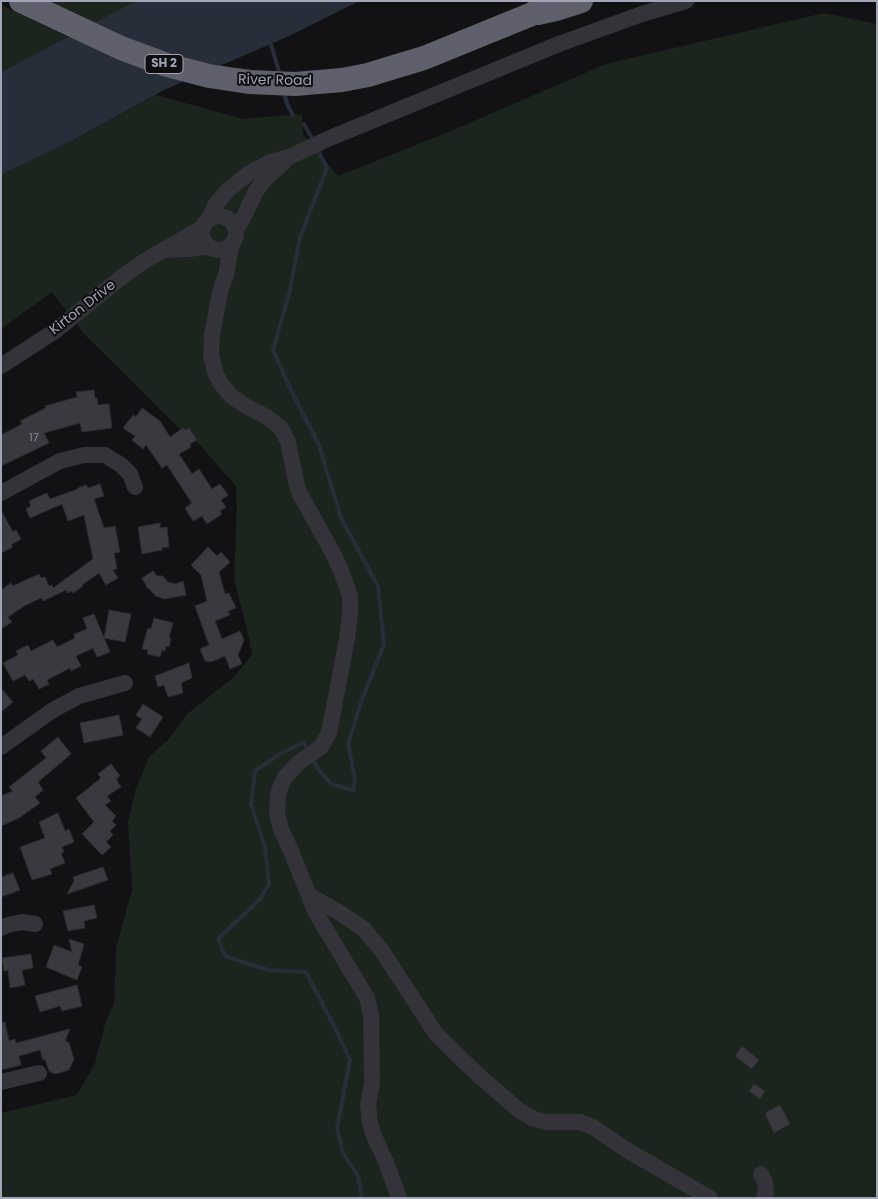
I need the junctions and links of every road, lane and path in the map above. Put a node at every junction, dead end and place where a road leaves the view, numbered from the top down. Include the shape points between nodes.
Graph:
1 (21, 1) edge
2 (554, 1) edge
3 (581, 1) edge
4 (686, 1) edge
5 (532, 14) junction
6 (294, 154) junction
7 (205, 223) junction
8 (236, 229) junction
9 (231, 246) junction
10 (209, 248) junction
11 (164, 250) junction
12 (220, 292) junction
13 (1, 366) edge
14 (135, 487) dead end
15 (1, 493) edge
16 (126, 683) dead end
17 (1, 747) edge
18 (309, 895) junction
19 (35, 924) dead end
20 (1, 928) edge
21 (39, 1073) dead end
22 (1, 1082) edge
23 (761, 1174) dead end
24 (399, 1198) edge
25 (710, 1198) edge
26 (764, 1198) edge

1 - 5 highway, River Road / SH 2 via 121,48 167,65 209,76 295,84 368,75 424,58
2 - 5 highway, River Road / SH 2
3 - 5 highway, River Road / SH 2
4 - 6 street via 559,44
6 - 7 street via 270,162 238,181 222,197
6 - 8 street via 266,178
7 - 8 street via 220,216 230,220
7 - 10 street via 202,238
7 - 11 street, Kirton Drive
8 - 9 street
9 - 10 street via 222,250
9 - 12 street
10 - 11 street, Kirton Drive
10 - 12 street via 219,273
11 - 13 street, Kirton Drive via 123,276 55,331
12 - 18 street via 212,336 211,355 215,372 230,394 281,428 288,442 300,494 334,555 350,596 347,639 331,727 325,741 285,777 277,807 281,829
14 - 15 street via 130,474 121,465 105,455 84,455 60,461
16 - 17 street via 79,696 52,710
18 - 24 street via 316,913 368,998 372,1083 368,1105 370,1123
18 - 25 street via 364,929 436,1034 520,1111 547,1122 580,1122 593,1127
19 - 20 street via 22,922
21 - 22 street
23 - 26 street via 765,1182

